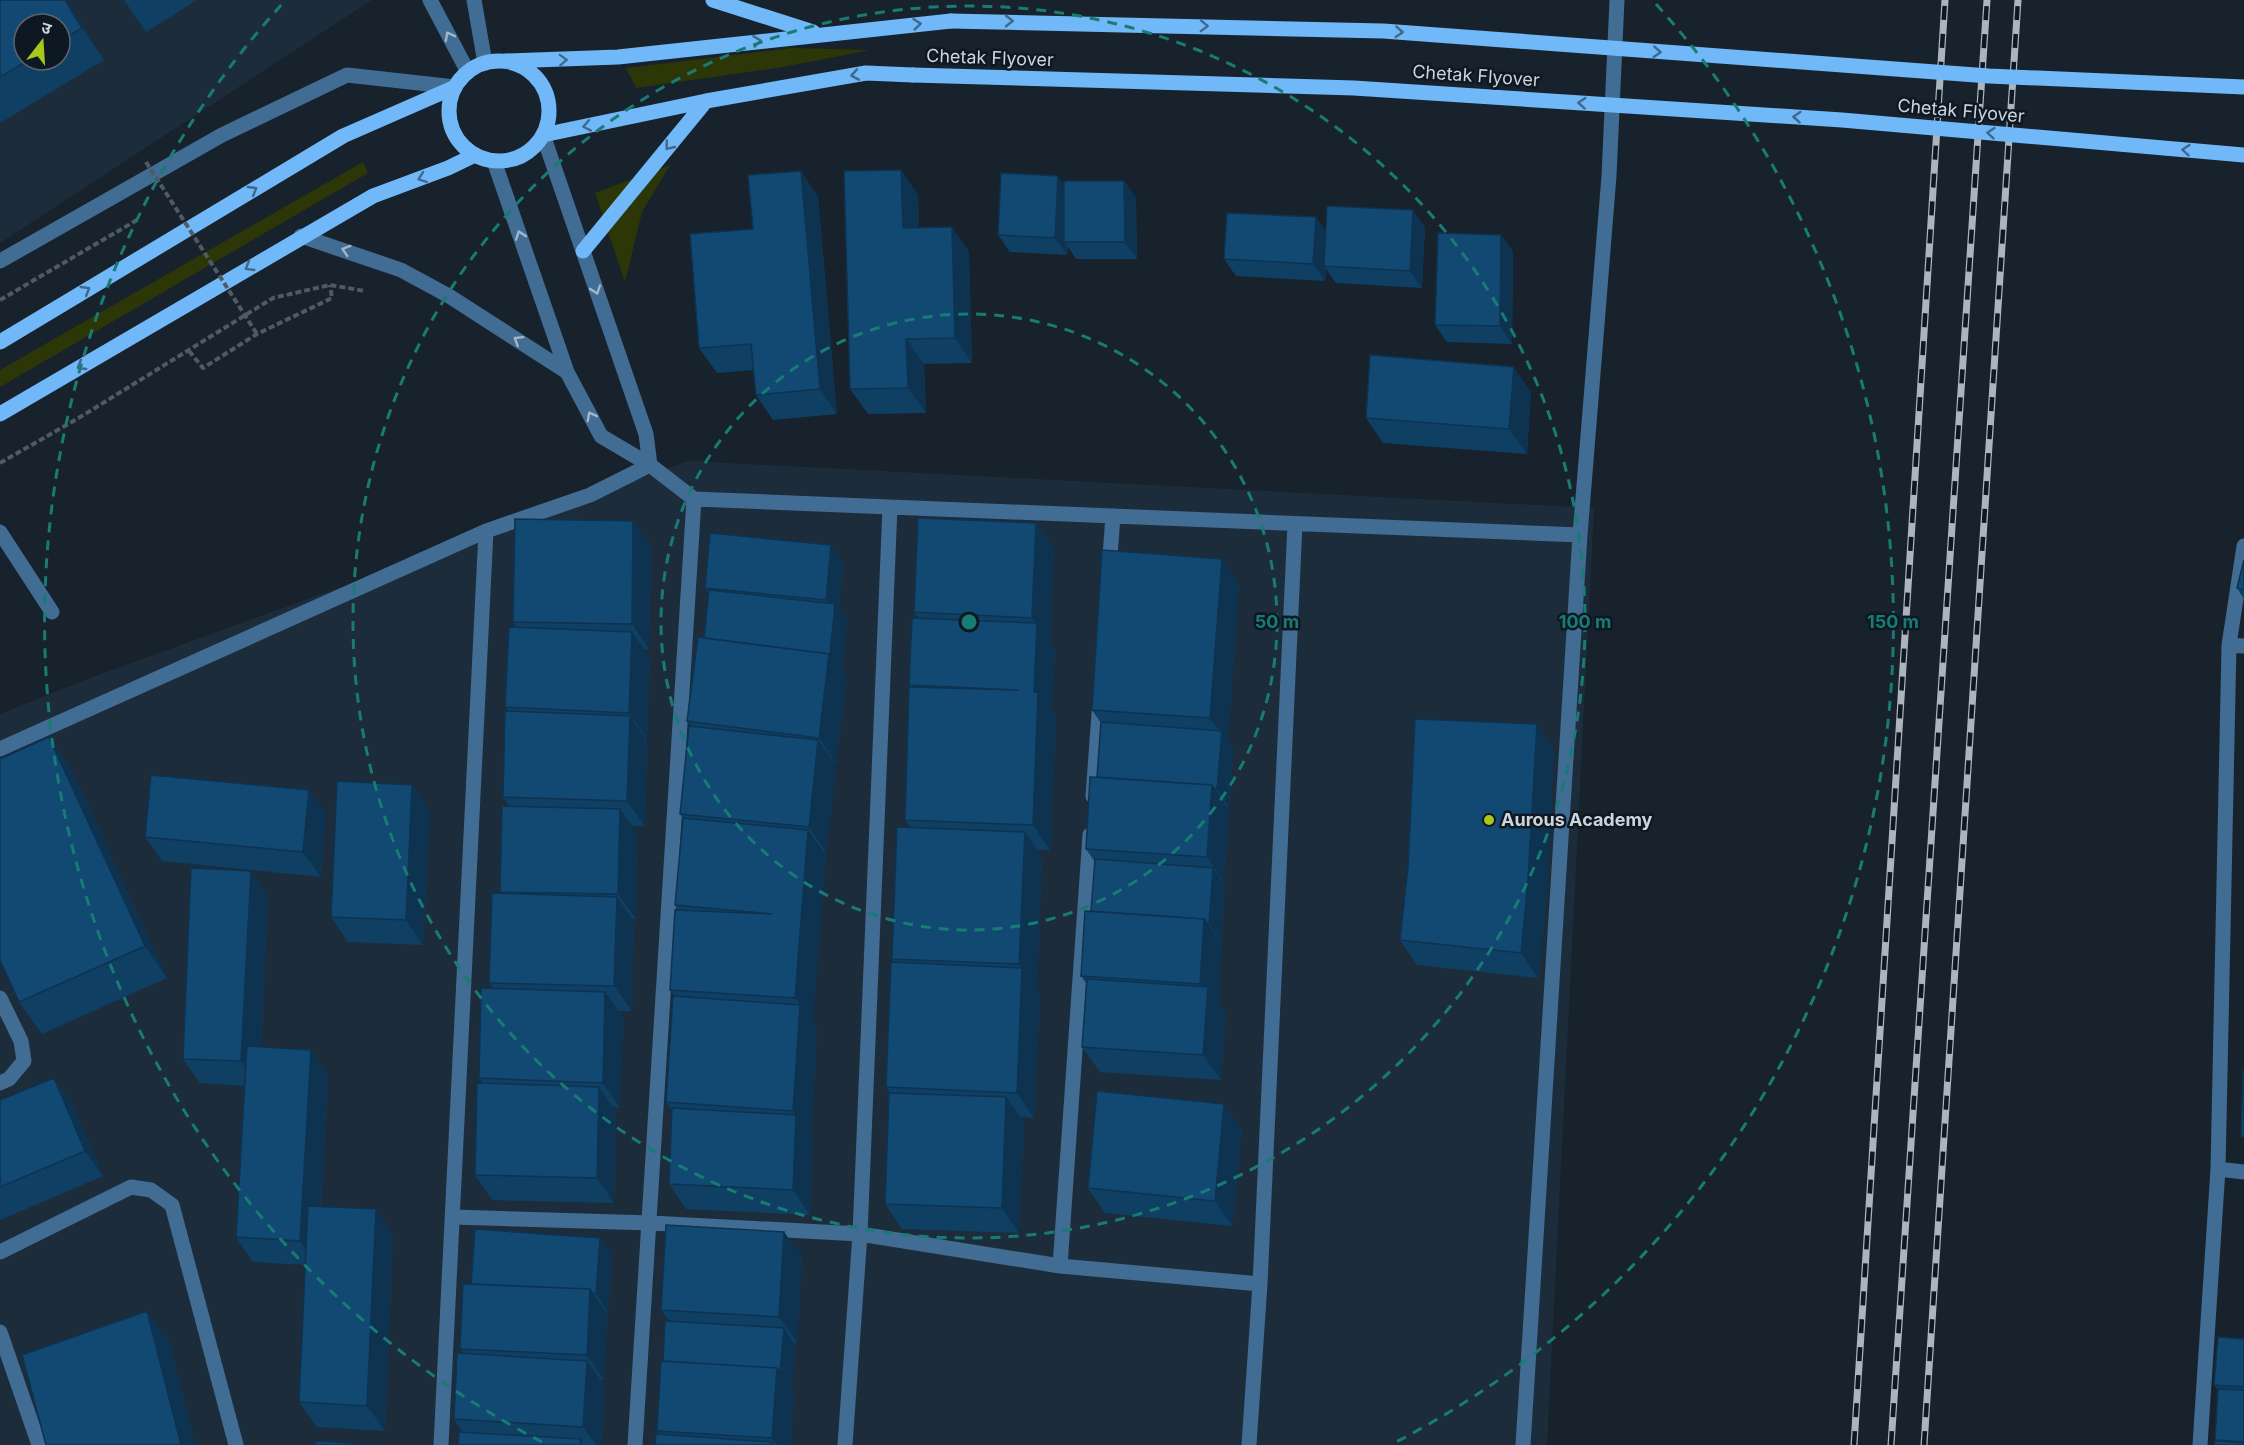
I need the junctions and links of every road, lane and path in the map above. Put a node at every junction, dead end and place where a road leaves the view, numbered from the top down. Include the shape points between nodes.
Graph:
1 (430, 0) edge
2 (474, 0) edge
3 (713, 0) edge
4 (1617, 0) edge
5 (818, 34) junction
6 (505, 61) junction
7 (485, 63) junction
8 (468, 72) junction
9 (455, 87) junction
10 (2244, 87) edge
11 (706, 101) junction
12 (543, 135) junction
13 (475, 155) junction
14 (2244, 155) edge
15 (494, 161) junction
16 (146, 162) dead end
17 (301, 236) junction
18 (583, 251) junction
19 (0, 261) edge
20 (330, 285) junction
21 (375, 293) dead end
22 (257, 334) junction
23 (0, 342) edge
24 (189, 351) junction
25 (567, 372) junction
26 (0, 414) edge
27 (0, 464) edge
28 (650, 465) junction
29 (694, 500) junction
30 (890, 507) junction
31 (1113, 516) junction
32 (1295, 524) junction
33 (486, 531) junction
34 (0, 532) edge
35 (1580, 535) junction
36 (2244, 546) edge
37 (1108, 588) edge
38 (52, 612) dead end
39 (2236, 646) edge
40 (1101, 683) edge
41 (0, 749) edge
42 (0, 998) edge
43 (0, 1083) edge
44 (2218, 1169) junction
45 (2244, 1172) edge
46 (453, 1217) junction
47 (651, 1223) junction
48 (860, 1234) junction
49 (0, 1252) edge
50 (1060, 1266) junction
51 (1260, 1284) junction
52 (0, 1332) edge
53 (39, 1445) edge
54 (236, 1445) edge
55 (441, 1445) edge
56 (635, 1445) edge
57 (845, 1445) edge
58 (1249, 1445) edge
59 (1523, 1445) edge
60 (2200, 1445) edge

8 -> 1 street
2 - 7 street
3 - 5 main road
4 - 35 street via 1609,176
6 -> 5 main road, Chetak Flyover via 618,57
5 -> 10 main road, Chetak Flyover, bridge via 951,21 1383,31 1989,76
6 - 7 main road
6 - 12 main road via 523,67 539,80 548,97 550,117
7 - 8 main road
8 - 9 main road
9 - 13 main road via 449,106 451,125
9 - 19 street via 347,75 222,135
23 -> 9 main road via 343,136
11 -> 12 main road, Chetak Flyover
14 -> 11 main road, Chetak Flyover, bridge via 1842,120 1354,88 866,73
11 -> 18 main road
12 - 15 main road via 531,150 514,159
12 - 18 street
13 - 15 main road
13 -> 17 main road via 373,196
25 -> 15 street
16 - 22 path, bridge
25 -> 17 street via 401,270
17 -> 26 main road
18 -> 28 street via 646,434
20 - 21 path
20 - 22 path via 332,298
20 - 24 path via 273,298
22 - 24 path via 203,368
24 - 27 path
28 -> 25 street via 601,436
28 - 29 street
28 - 33 street via 590,495
29 - 30 street
29 - 47 street
30 - 31 street
30 - 48 street
31 - 32 street
31 - 37 street
32 - 35 street
32 - 51 street
33 - 41 street
33 - 46 street
34 - 38 street
35 - 59 street
36 - 39 street
39 - 44 street
40 - 50 street
42 - 43 street via 21,1041 24,1061 9,1079
44 - 45 street
44 - 60 street
46 - 47 street
46 - 55 street
47 - 48 street
47 - 56 street
48 - 50 street
48 - 57 street
49 - 54 street via 131,1187 151,1190 172,1206
50 - 51 street
51 - 58 street
52 - 53 street

